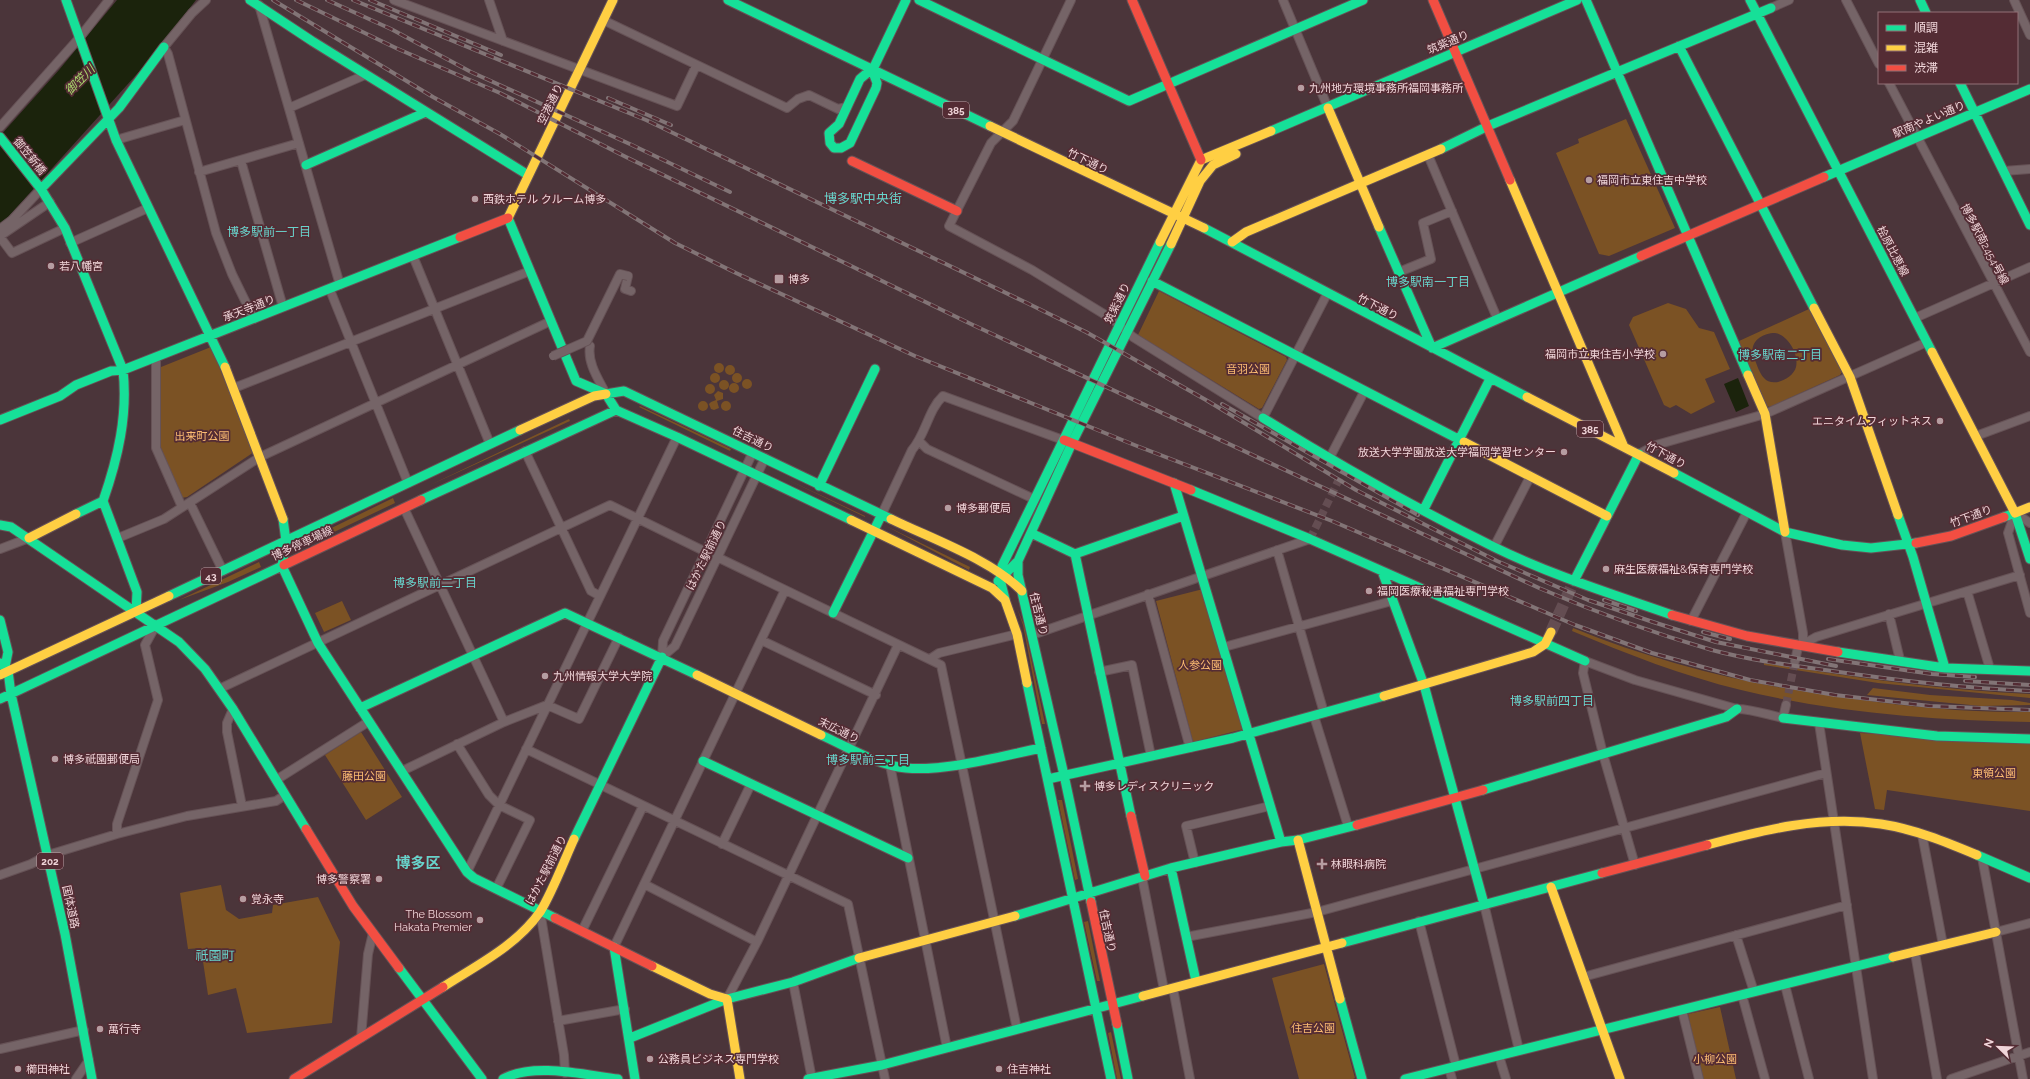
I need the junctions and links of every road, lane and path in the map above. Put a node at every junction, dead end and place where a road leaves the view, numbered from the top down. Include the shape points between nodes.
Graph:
1 (66, 0) edge
2 (108, 0) edge
3 (206, 0) edge
4 (250, 0) edge
5 (394, 0) edge
6 (489, 0) edge
7 (613, 0) edge
8 (728, 0) edge
9 (906, 0) edge
10 (919, 0) edge
11 (1132, 0) edge
12 (1283, 0) edge
13 (1361, 0) edge
14 (1433, 0) edge
15 (1577, 0) edge
16 (1586, 0) edge
17 (1750, 0) edge
18 (1789, 0) edge
19 (1846, 0) edge
20 (1920, 0) edge
21 (2014, 0) edge
22 (1069, 1) edge
23 (746, 4) edge
24 (259, 5) junction
25 (1771, 8) joint
26 (1926, 12) edge
27 (1757, 13) junction
28 (603, 20) junction
29 (1295, 29) junction
30 (2030, 35) edge
31 (80, 38) junction
32 (503, 41) junction
33 (1679, 46) junction
34 (164, 47) junction
35 (1455, 52) junction
36 (1043, 60) junction
37 (1878, 62) edge
38 (696, 66) junction
39 (580, 69) junction
40 (872, 70) junction
41 (1618, 72) junction
42 (365, 74) junction
43 (1168, 84) junction
44 (1890, 84) edge
45 (1960, 84) edge
46 (2030, 89) edge
47 (847, 107) junction
48 (289, 108) junction
49 (1328, 108) junction
50 (426, 112) junction
51 (1974, 113) junction
52 (108, 119) junction
53 (186, 120) junction
54 (1488, 126) junction
55 (0, 127) edge
56 (1002, 132) junction
57 (0, 137) edge
58 (116, 140) junction
59 (1919, 141) junction
60 (299, 143) junction
61 (1428, 155) junction
62 (241, 160) junction
63 (1201, 160) junction
64 (852, 161) dead end
65 (306, 165) junction
66 (2030, 169) edge
67 (1838, 171) junction
68 (2004, 171) junction
69 (199, 172) junction
70 (528, 175) junction
71 (1360, 182) junction
72 (41, 189) junction
73 (50, 202) junction
74 (1761, 204) junction
75 (148, 208) junction
76 (1452, 211) junction
77 (957, 212) junction
78 (1174, 215) junction
79 (508, 218) junction
80 (1183, 220) junction
81 (2030, 225) edge
82 (0, 228) edge
83 (64, 228) junction
84 (1688, 236) junction
85 (0, 237) edge
86 (1232, 242) junction
87 (70, 243) junction
88 (413, 256) junction
89 (2030, 267) edge
90 (530, 271) junction
91 (1399, 272) junction
92 (1152, 281) junction
93 (1993, 283) junction
94 (340, 285) junction
95 (330, 290) junction
96 (631, 291) dead end
97 (1560, 292) junction
98 (1327, 294) junction
99 (283, 307) junction
100 (435, 310) junction
101 (1497, 318) junction
102 (1915, 318) junction
103 (254, 319) junction
104 (551, 321) junction
105 (1123, 329) junction
106 (211, 336) junction
107 (1927, 342) junction
108 (352, 343) junction
109 (591, 344) junction
110 (1432, 348) junction
111 (2030, 352) edge
112 (553, 356) dead end
113 (1295, 356) junction
114 (156, 358) junction
115 (457, 365) junction
116 (875, 369) dead end
117 (123, 370) junction
118 (1850, 376) junction
119 (1490, 379) junction
120 (234, 388) junction
121 (624, 392) joint
122 (1364, 392) junction
123 (606, 394) junction
124 (378, 403) junction
125 (616, 410) junction
126 (1765, 414) junction
127 (2030, 416) edge
128 (1263, 418) junction
129 (0, 420) edge
130 (1976, 436) junction
131 (677, 437) junction
132 (919, 441) junction
133 (1068, 441) junction
134 (1459, 441) junction
135 (490, 444) junction
136 (1624, 446) junction
137 (524, 451) junction
138 (753, 452) junction
139 (1639, 454) junction
140 (260, 457) junction
141 (765, 458) junction
142 (1330, 458) junction
143 (745, 469) junction
144 (757, 475) junction
145 (1530, 477) junction
146 (408, 483) junction
147 (1174, 483) junction
148 (819, 486) junction
149 (1034, 499) junction
150 (103, 501) junction
151 (190, 503) junction
152 (182, 508) junction
153 (404, 508) junction
154 (2030, 508) edge
155 (1424, 509) junction
156 (1747, 512) junction
157 (2015, 513) junction
158 (881, 516) junction
159 (1183, 516) junction
160 (1606, 516) junction
161 (637, 518) junction
162 (2030, 523) edge
163 (0, 524) edge
164 (561, 528) junction
165 (874, 532) junction
166 (1785, 532) junction
167 (1030, 533) junction
168 (29, 538) junction
169 (118, 538) junction
170 (1310, 539) junction
171 (286, 541) junction
172 (1909, 545) junction
173 (1494, 547) junction
174 (0, 548) edge
175 (1278, 550) junction
176 (706, 552) junction
177 (1075, 554) junction
178 (717, 557) junction
179 (1007, 557) junction
180 (2030, 559) edge
181 (1018, 561) junction
182 (983, 563) junction
183 (282, 566) junction
184 (223, 571) junction
185 (1382, 571) junction
186 (2020, 574) junction
187 (1000, 577) junction
188 (1202, 578) junction
189 (1574, 581) junction
190 (976, 582) junction
191 (440, 585) junction
192 (785, 590) junction
193 (1022, 591) junction
194 (1967, 591) junction
195 (1148, 594) junction
196 (600, 596) junction
197 (1005, 600) junction
198 (1392, 601) junction
199 (1925, 602) junction
200 (136, 612) junction
201 (833, 613) junction
202 (1889, 614) junction
203 (2030, 614) edge
204 (1086, 616) junction
205 (0, 620) edge
206 (1691, 621) junction
207 (588, 622) junction
208 (156, 624) junction
209 (1299, 626) junction
210 (1551, 632) tunnel mouth
211 (1017, 634) junction
212 (1032, 634) junction
213 (619, 637) junction
214 (761, 640) junction
215 (318, 643) junction
216 (1546, 644) junction
217 (898, 645) junction
218 (1803, 645) junction
219 (1224, 647) junction
220 (472, 655) junction
221 (662, 657) junction
222 (930, 659) junction
223 (1900, 660) junction
224 (1585, 661) junction
225 (1795, 661) tunnel mouth
226 (1945, 668) junction
227 (3, 669) edge
228 (1990, 669) junction
229 (2030, 671) edge
230 (1099, 672) junction
231 (1424, 685) junction
232 (219, 689) junction
233 (735, 693) junction
234 (11, 694) junction
235 (876, 695) junction
236 (0, 699) edge
237 (548, 705) junction
238 (1786, 705) tunnel mouth
239 (360, 708) junction
240 (233, 709) junction
241 (1737, 709) junction
242 (1324, 713) junction
243 (1314, 716) junction
244 (1783, 718) junction
245 (368, 722) junction
246 (504, 722) junction
247 (1819, 723) junction
248 (1249, 732) junction
249 (2030, 739) edge
250 (457, 744) junction
251 (849, 748) junction
252 (1041, 748) junction
253 (1190, 748) junction
254 (526, 749) junction
255 (1604, 754) junction
256 (1151, 756) junction
257 (703, 761) junction
258 (1118, 763) junction
259 (962, 764) junction
260 (890, 765) junction
261 (402, 771) junction
262 (1826, 773) junction
263 (1064, 775) junction
264 (1048, 779) junction
265 (276, 780) junction
266 (751, 784) junction
267 (601, 785) junction
268 (285, 795) junction
269 (1455, 799) junction
270 (499, 805) junction
271 (242, 806) junction
272 (643, 806) junction
273 (1270, 806) junction
274 (817, 815) junction
275 (674, 821) junction
276 (1835, 822) junction
277 (1348, 826) junction
278 (1624, 828) junction
279 (117, 834) junction
280 (1922, 834) junction
281 (1298, 840) junction
282 (1280, 842) junction
283 (722, 844) junction
284 (48, 855) junction
285 (1982, 857) junction
286 (908, 858) junction
287 (1195, 863) junction
288 (1635, 865) junction
289 (1172, 868) junction
290 (1474, 869) junction
291 (467, 872) junction
292 (0, 875) edge
293 (788, 876) junction
294 (1143, 876) junction
295 (2030, 878) edge
296 (644, 884) junction
297 (1551, 886) junction
298 (496, 889) junction
299 (1088, 894) junction
300 (1073, 899) junction
301 (1484, 904) junction
302 (1847, 905) junction
303 (540, 911) junction
304 (1317, 912) junction
305 (1419, 921) junction
306 (995, 922) junction
307 (2030, 923) edge
308 (582, 931) junction
309 (1996, 932) junction
310 (373, 933) junction
311 (1736, 935) junction
312 (1186, 937) junction
313 (924, 939) junction
314 (757, 942) junction
315 (1943, 945) junction
316 (1326, 946) junction
317 (614, 947) junction
318 (1914, 953) junction
319 (859, 958) junction
320 (1856, 968) junction
321 (1583, 977) junction
322 (1196, 980) junction
323 (793, 982) junction
324 (1785, 985) junction
325 (1169, 989) junction
326 (1754, 992) junction
327 (1742, 995) junction
328 (727, 999) junction
329 (424, 1000) junction
330 (1111, 1004) junction
331 (1096, 1008) junction
332 (625, 1009) junction
333 (1682, 1010) junction
334 (558, 1021) junction
335 (1017, 1029) junction
336 (84, 1030) junction
337 (1601, 1030) junction
338 (361, 1038) junction
339 (630, 1038) junction
340 (947, 1048) junction
341 (0, 1049) edge
342 (1519, 1050) junction
343 (2030, 1052) edge
344 (1499, 1056) junction
345 (2019, 1056) junction
346 (88, 1060) junction
347 (882, 1065) junction
348 (1452, 1067) junction
349 (565, 1076) edge
350 (76, 1079) edge
351 (92, 1079) edge
352 (294, 1079) edge
353 (482, 1079) edge
354 (503, 1079) edge
355 (618, 1079) edge
356 (635, 1079) edge
357 (740, 1079) edge
358 (809, 1079) edge
359 (812, 1079) edge
360 (885, 1079) edge
361 (1111, 1079) edge
362 (1128, 1079) edge
363 (1190, 1079) edge
364 (1362, 1079) edge
365 (1405, 1079) edge
366 (1452, 1079) edge
367 (1506, 1079) edge
368 (1620, 1079) edge
369 (1699, 1079) edge
370 (1765, 1079) edge
371 (1809, 1079) edge
372 (1874, 1079) edge
373 (1937, 1079) edge
374 (1951, 1079) edge
375 (2023, 1079) edge

1 - 31 main road
2 - 31 street
3 - 34 street
4 - 24 main road
5 - 32 street
6 - 32 street
7 - 28 main road, 空港通り
8 - 23 main road, 竹下通り / 385
9 - 40 main road
10 - 36 main road
11 - 43 main road
12 - 29 street
13 - 29 main road
14 - 35 main road
15 - 35 main road, 筑紫通り
16 - 41 main road
17 - 27 main road, 桧原比恵線
18 - 25 street
19 - 37 street
20 - 26 main road
21 - 30 street
22 - 36 street
23 - 40 main road, 竹下通り / 385
24 - 42 main road
24 - 48 street
25 - 27 main road
27 - 33 main road
27 - 67 main road, 桧原比恵線
28 - 38 street
28 - 39 main road, 空港通り
29 - 43 main road
29 - 49 street
31 - 52 main road
31 - 55 street
32 - 39 street
33 - 41 main road
33 - 74 main road
34 - 52 main road
34 - 53 street
35 - 49 main road, 筑紫通り
35 - 54 main road
36 - 43 main road via 1129,101
36 - 56 street via 1013,121
38 - 39 street via 677,106
38 - 47 street via 787,108 798,99 809,95 838,109
39 - 70 main road, 空港通り
40 - 47 main road via 860,79
40 - 47 main road via 877,83 876,88 850,143 838,149 828,140 829,133 839,124
40 - 56 main road, 竹下通り / 385
41 - 54 main road
41 - 84 main road
42 - 48 street
42 - 50 main road
43 - 63 main road
44 - 59 street, 博多駅南2454号線
45 - 51 main road
46 - 51 main road, 駅南やよい通り
48 - 60 street
49 - 63 main road, 筑紫通り
49 - 71 main road
49 - 80 main road, 筑紫通り via 1327,113 1213,165 1200,181
50 - 65 main road
50 - 70 main road
51 - 59 main road, 駅南やよい通り
51 - 68 main road
52 - 58 main road
52 - 72 main road
53 - 58 street
53 - 69 street
54 - 61 main road
54 - 97 main road
56 - 77 street via 991,143
56 - 78 main road, 竹下通り / 385
57 - 72 main road, 御笠新橋
58 - 75 main road
59 - 67 main road, 駅南やよい通り
59 - 93 street, 博多駅南2454号線
60 - 62 street
60 - 65 street
61 - 71 main road
61 - 76 street
62 - 69 street
62 - 99 street
63 - 78 main road, 筑紫通り
64 - 77 main road
65 - 94 street
66 - 68 street
67 - 74 main road, 駅南やよい通り
67 - 102 main road, 桧原比恵線
68 - 81 main road
69 - 103 street via 219,240
70 - 79 main road, 空港通り
71 - 86 main road via 1246,232
71 - 91 main road
72 - 73 main road, 御笠新橋
72 - 82 street via 12,220
73 - 83 main road, 御笠新橋
73 - 85 street
74 - 84 main road, 駅南やよい通り
74 - 118 main road
75 - 87 street
75 - 106 main road
76 - 91 street via 1423,223 1431,259
76 - 101 street
77 - 105 street via 949,226 955,231 1032,270 1112,319
78 - 80 main road, 竹下通り / 385
78 - 105 main road, 筑紫通り
79 - 88 main road, 承天寺通り
79 - 90 main road
80 - 86 main road, 竹下通り / 385
80 - 92 main road, 筑紫通り
83 - 85 street via 12,253
83 - 87 main road, 御笠新橋
84 - 97 main road, 駅南やよい通り
84 - 126 main road
86 - 98 main road, 竹下通り / 385
87 - 117 main road, 御笠新橋
88 - 94 main road, 承天寺通り
88 - 100 street
89 - 93 street
90 - 100 street
90 - 104 main road
91 - 110 main road
92 - 105 main road, 筑紫通り
92 - 113 main road
93 - 102 street
93 - 111 street, 博多駅南2454号線
94 - 95 main road, 承天寺通り
95 - 99 main road, 承天寺通り
95 - 108 street
96 - 109 street, bridge via 625,289 628,276 620,274
97 - 101 main road, 駅南やよい通り
97 - 136 main road
98 - 110 main road, 竹下通り / 385
98 - 113 street
99 - 103 main road, 承天寺通り
100 - 108 street
100 - 115 street
101 - 110 main road, 駅南やよい通り
102 - 107 main road, 桧原比恵線
103 - 106 main road, 承天寺通り
104 - 115 street
104 - 123 main road via 576,381
105 - 128 street
105 - 133 main road, 筑紫通り
106 - 114 main road, 承天寺通り
106 - 120 main road
107 - 118 street
107 - 130 main road, 桧原比恵線
108 - 120 street
108 - 124 street
109 - 112 street, bridge
109 - 123 street via 590,361
110 - 119 main road, 竹下通り / 385
113 - 122 main road
113 - 128 street
114 - 117 main road, 承天寺通り
114 - 152 street via 156,448
115 - 124 street
115 - 135 street
116 - 148 main road
117 - 129 main road, 承天寺通り via 111,371 76,385 60,396
117 - 150 main road, 御笠新橋 via 124,410 113,474
118 - 126 street
118 - 172 main road
119 - 134 main road
119 - 136 main road, 竹下通り / 385
120 - 140 main road
121 - 123 main road, 博多停車場線
121 - 138 main road, 住吉通り
122 - 134 main road
122 - 142 street
123 - 125 main road
123 - 135 main road, 博多停車場線 / 43 via 594,396
124 - 140 street
124 - 146 street
125 - 131 main road
125 - 137 main road, 博多停車場線 / 43
126 - 139 street via 1656,446
126 - 166 main road
127 - 130 street
128 - 142 main road
130 - 157 main road, 桧原比恵線
131 - 143 main road
131 - 161 street
132 - 133 street via 936,402 943,396
132 - 149 street via 928,449
132 - 158 street via 912,450
133 - 147 main road
133 - 149 main road, 筑紫通り
133 - 167 main road, 筑紫通り
134 - 145 main road
134 - 155 main road
135 - 146 main road, 博多停車場線 / 43
136 - 139 main road, 竹下通り / 385
137 - 153 main road, 博多停車場線 / 43
137 - 164 street
138 - 141 main road, 住吉通り
138 - 143 street, はかた駅前通り
139 - 156 main road, 竹下通り / 385
139 - 160 main road
140 - 151 street
140 - 171 main road via 285,525
141 - 144 street, はかた駅前通り
141 - 148 main road, 住吉通り
142 - 155 main road
143 - 144 main road
143 - 176 street, はかた駅前通り
144 - 165 main road
144 - 178 street, はかた駅前通り
145 - 160 main road
145 - 173 street
146 - 171 main road, 博多停車場線 / 43
147 - 159 main road
147 - 170 main road
148 - 158 main road, 住吉通り
149 - 179 main road, 筑紫通り
150 - 168 main road
150 - 169 main road
151 - 152 street
151 - 184 street
152 - 169 street via 164,519
153 - 183 main road, 博多停車場線 / 43
153 - 191 street
154 - 157 main road, 竹下通り
155 - 173 main road
156 - 166 main road, 竹下通り / 385
156 - 206 street
157 - 162 street
157 - 172 main road, 竹下通り / 385 via 1951,536
157 - 180 main road, 桧原比恵線
157 - 186 street via 2008,533
158 - 165 main road
158 - 182 main road, 住吉通り
159 - 177 main road
159 - 188 main road
160 - 189 main road
161 - 164 street via 610,505
161 - 176 street
161 - 196 street
163 - 168 main road via 11,527
164 - 191 street
164 - 196 street via 591,591
165 - 190 main road
165 - 201 main road
166 - 172 main road, 竹下通り / 385 via 1857,547
166 - 218 street
167 - 177 main road
167 - 181 main road, 筑紫通り
168 - 174 street
168 - 200 main road
169 - 200 main road via 137,592
170 - 175 street
170 - 185 main road
171 - 183 main road
171 - 184 main road, 博多停車場線 / 43
172 - 199 main road
173 - 189 main road
175 - 188 street
175 - 209 street
176 - 221 street, はかた駅前通り via 663,642
177 - 204 main road
178 - 192 street
178 - 221 street, はかた駅前通り via 675,646
179 - 182 main road via 999,565
179 - 187 main road, 筑紫通り
181 - 187 main road, 筑紫通り
181 - 193 main road
182 - 187 main road, 住吉通り
183 - 208 main road, 博多停車場線 / 43
183 - 215 main road
184 - 200 main road, 博多停車場線 / 43
185 - 198 main road
185 - 216 main road
186 - 194 street
186 - 203 street
187 - 190 main road via 985,584
187 - 193 main road, 住吉通り
187 - 197 main road
188 - 195 street
188 - 219 main road
189 - 206 main road
190 - 197 main road via 992,588
191 - 215 street
191 - 220 street
192 - 201 street
192 - 214 street
193 - 212 main road, 住吉通り
194 - 199 street
194 - 228 street
195 - 204 street
195 - 253 street
196 - 207 street
197 - 211 main road
198 - 209 street
198 - 231 main road
199 - 202 street
199 - 226 main road
200 - 208 main road
200 - 227 main road, 博多停車場線 / 43
201 - 217 street
202 - 218 street via 1816,637
202 - 223 street
204 - 212 street
204 - 230 main road
205 - 227 main road, 202 via 8,652
206 - 218 main road via 1747,636
207 - 213 main road, 末広通り
207 - 220 main road, 末広通り via 565,612
207 - 237 street
208 - 232 main road via 180,642
208 - 234 main road, 博多停車場線 / 43
208 - 279 street via 145,645 158,700 117,824
209 - 219 street
209 - 242 street
210 - 216 main road
211 - 222 street via 939,653
211 - 252 main road
212 - 263 main road, 住吉通り
213 - 221 main road, 末広通り
213 - 237 street via 579,719
214 - 233 street
214 - 235 street
215 - 232 street
215 - 239 main road
216 - 224 main road
216 - 231 main road via 1533,652
217 - 222 street
217 - 235 street
218 - 223 main road
218 - 225 street via 1798,647
219 - 248 main road
220 - 239 main road, 末広通り
220 - 246 street
221 - 233 main road, 末広通り
221 - 267 main road, はかた駅前通り
222 - 259 street via 941,665
223 - 226 main road
224 - 241 street via 1635,680
224 - 255 street via 1583,673
226 - 228 main road
227 - 234 main road, 国体道路 / 202
228 - 229 main road
230 - 256 street via 1132,665
230 - 258 main road
231 - 242 main road
231 - 269 main road
232 - 240 main road
233 - 251 main road, 末広通り
233 - 257 street
234 - 236 main road, 博多停車場線 / 43
234 - 284 main road, 国体道路 / 202
235 - 251 street
237 - 246 street
237 - 254 street
238 - 244 street
239 - 245 main road
240 - 265 main road
240 - 271 street via 227,724 227,732
241 - 244 street
241 - 255 main road via 1726,717
242 - 243 main road
243 - 248 main road
243 - 277 street
244 - 247 main road
245 - 261 main road
245 - 265 street
246 - 250 street
247 - 249 main road via 1921,734
247 - 262 street
248 - 253 main road
248 - 273 main road
250 - 261 street
250 - 270 street
251 - 260 main road, 末広通り
251 - 274 street
252 - 259 main road, 末広通り
252 - 264 main road
253 - 256 main road
254 - 267 street
254 - 270 street
255 - 269 main road
255 - 278 street
256 - 258 main road
257 - 266 main road
257 - 275 street
258 - 263 main road
258 - 294 main road
259 - 260 main road, 末広通り via 918,769
259 - 306 street
260 - 286 street
261 - 291 main road
262 - 276 street via 1831,812
262 - 278 street
263 - 264 main road
263 - 299 main road, 住吉通り
264 - 300 main road
265 - 268 main road
266 - 274 main road
266 - 283 street
267 - 272 street
267 - 303 main road, はかた駅前通り
268 - 271 street via 276,801
268 - 310 main road via 319,853
269 - 277 main road
269 - 290 main road
270 - 291 street
270 - 298 street via 530,820
271 - 279 street via 187,816
272 - 275 street
272 - 308 street
273 - 282 main road
273 - 287 street via 1186,826
274 - 286 main road
274 - 293 street
275 - 283 street
275 - 296 street
276 - 280 main road via 1881,824
276 - 288 main road via 1796,824 1760,831
276 - 302 street
277 - 281 main road
278 - 288 street
278 - 290 street
279 - 284 street
280 - 285 main road
280 - 315 street
281 - 282 main road
281 - 304 main road
282 - 287 main road
283 - 293 street
284 - 292 street
284 - 336 main road, 国体道路 / 202
285 - 295 main road
285 - 309 street
286 - 313 street
287 - 289 main road
288 - 297 main road
289 - 294 main road
289 - 312 main road
290 - 301 main road
290 - 304 street
291 - 298 main road
293 - 314 street
293 - 319 street via 848,904
294 - 299 main road
294 - 325 street
296 - 314 street
296 - 317 street
297 - 301 main road
297 - 321 main road
298 - 303 main road
299 - 300 main road
299 - 330 main road, 住吉通り
300 - 306 main road
300 - 331 main road
301 - 305 main road
301 - 342 street
302 - 311 street
302 - 320 street
303 - 308 main road
303 - 329 main road, はかた駅前通り via 508,945
303 - 334 street
304 - 312 street
304 - 316 main road
305 - 316 main road
305 - 348 street
306 - 313 main road
306 - 335 street
307 - 309 street
308 - 317 main road
309 - 315 main road
309 - 345 street
310 - 329 main road
310 - 338 street via 368,954
311 - 321 street
311 - 326 street
312 - 322 main road
313 - 319 main road
313 - 340 street
314 - 328 street
315 - 318 main road
316 - 322 main road
316 - 364 main road
317 - 328 main road via 710,994
317 - 332 main road
318 - 320 main road
318 - 373 street
319 - 323 main road
319 - 347 street
320 - 324 main road
320 - 372 street
321 - 337 main road
322 - 325 main road
323 - 328 main road
323 - 359 street
324 - 326 main road
324 - 371 street
325 - 330 main road
325 - 363 street
326 - 327 main road
327 - 333 main road
327 - 370 street
328 - 339 main road
328 - 357 main road
329 - 338 main road, はかた駅前通り
329 - 353 main road
330 - 331 main road
330 - 362 main road, 住吉通り
331 - 335 main road
331 - 361 main road
332 - 334 street
332 - 339 main road
333 - 337 main road
333 - 369 street
334 - 349 street
335 - 340 main road
336 - 341 street
336 - 346 main road, 国体道路 / 202
337 - 342 main road
337 - 368 main road
338 - 352 main road, はかた駅前通り
339 - 356 main road
340 - 347 main road
342 - 344 main road
343 - 345 street
344 - 348 main road
344 - 367 street
345 - 374 street
345 - 375 street
346 - 350 street
346 - 351 main road, 国体道路 / 202
347 - 359 main road
347 - 360 street
348 - 365 main road
348 - 366 street
349 - 354 main road via 525,1071 505,1076
349 - 355 main road
358 - 359 main road

